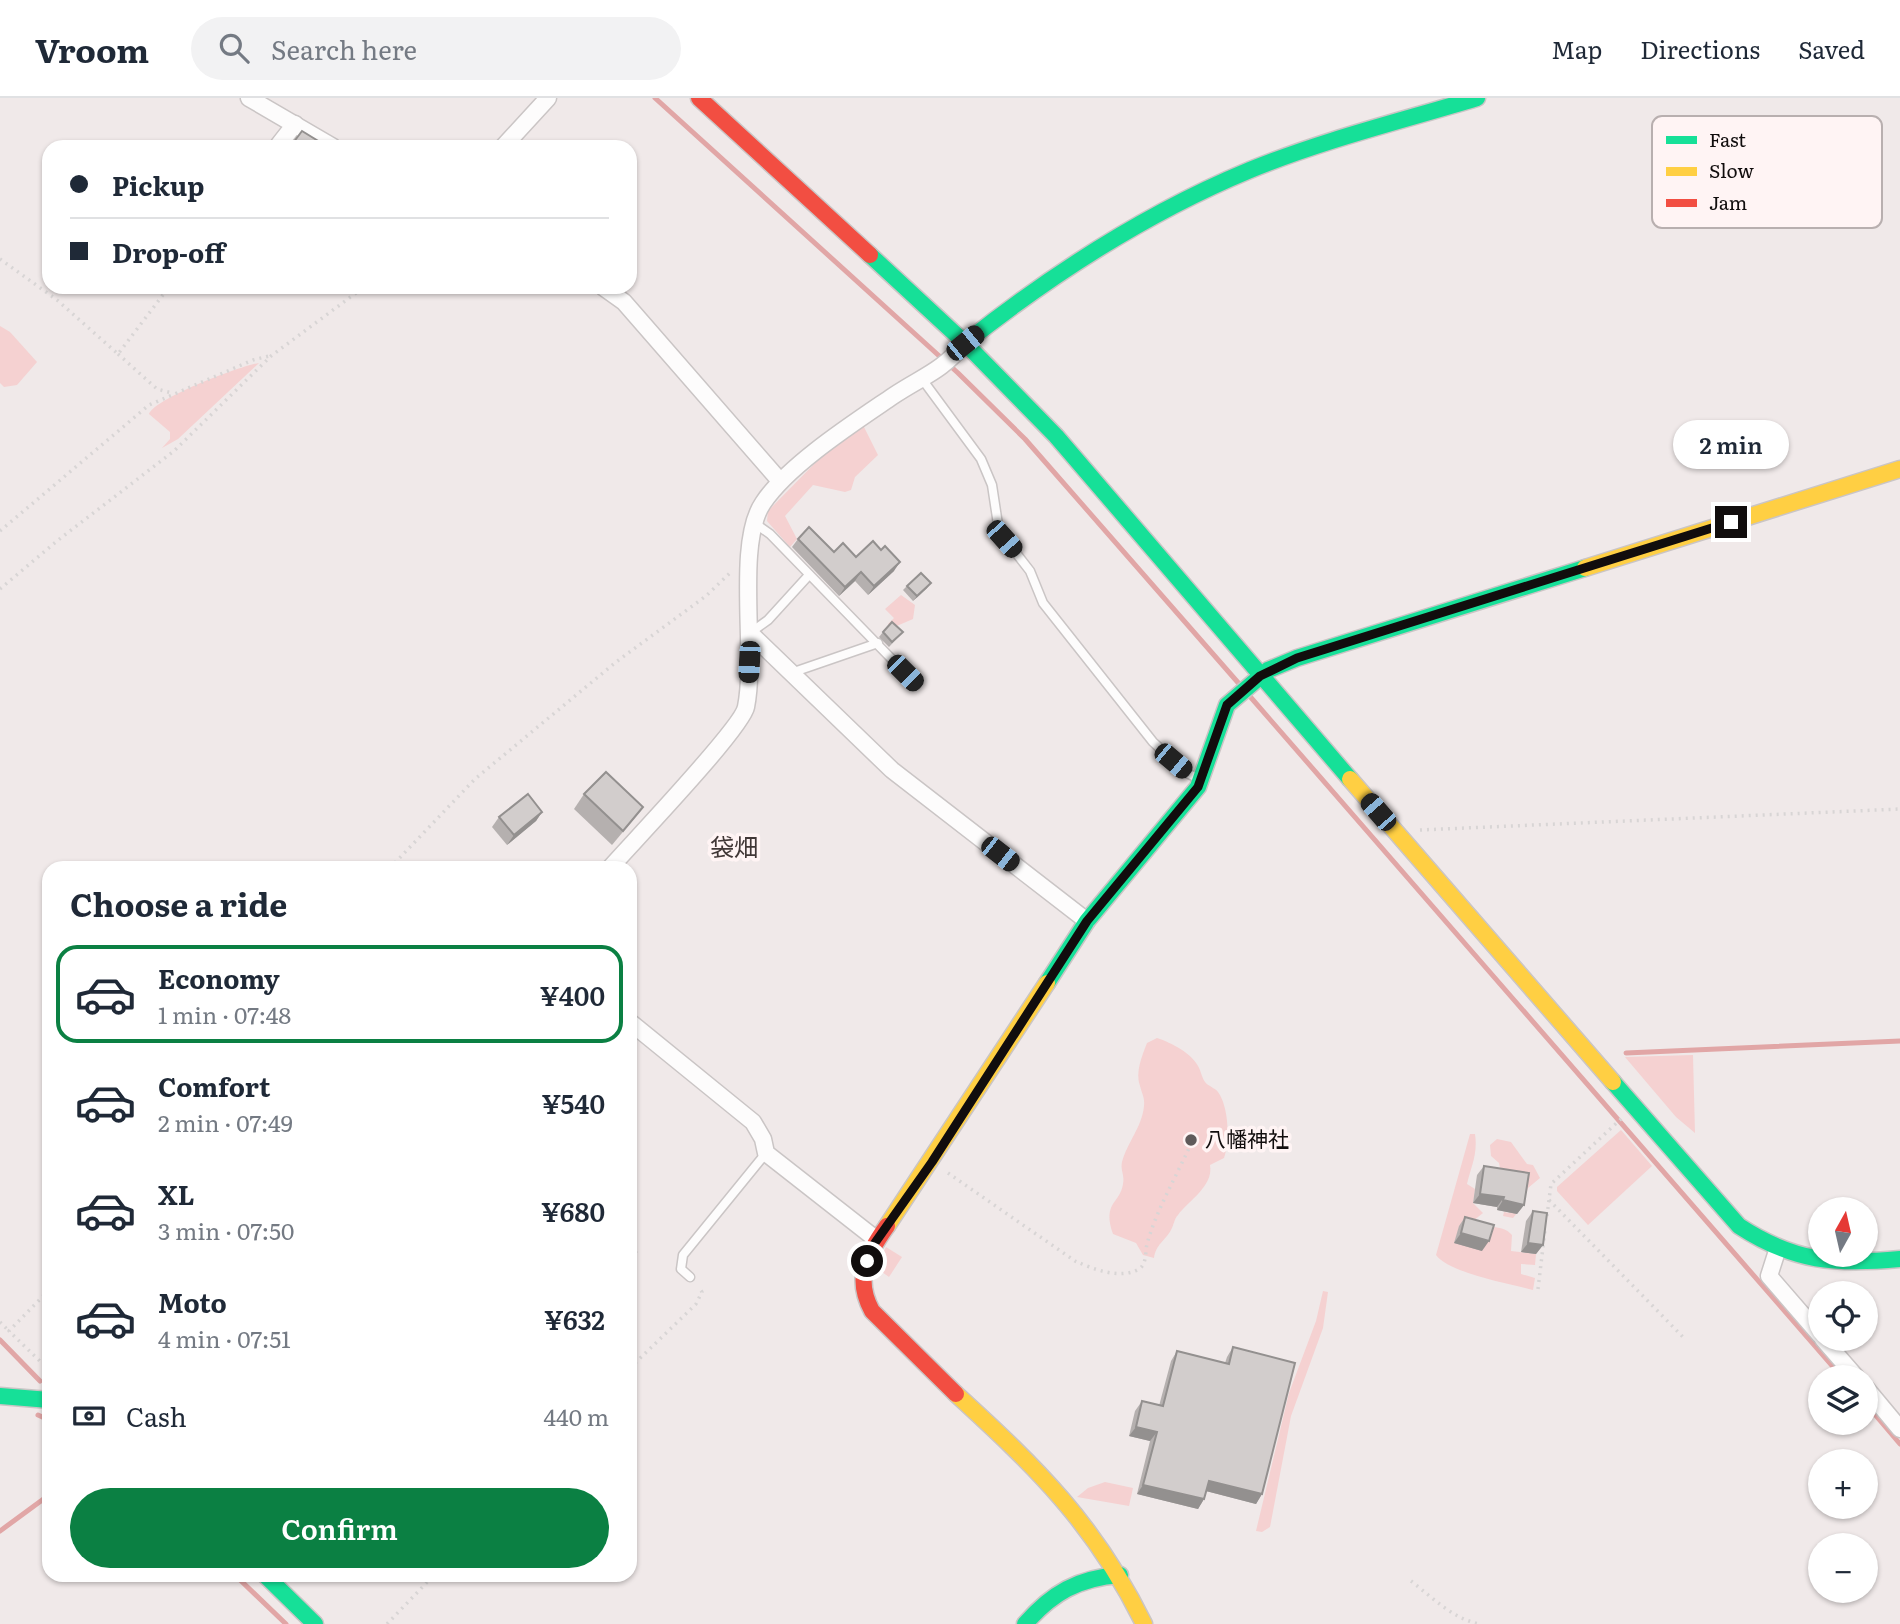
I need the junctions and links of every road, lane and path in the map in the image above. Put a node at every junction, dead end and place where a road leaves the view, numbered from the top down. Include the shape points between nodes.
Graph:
1 (249, 98) edge
2 (548, 98) edge
3 (699, 98) edge
4 (1477, 98) edge
5 (295, 124) junction
6 (282, 140) edge
7 (321, 140) edge
8 (509, 140) edge
9 (0, 259) edge
10 (42, 289) edge
11 (49, 294) edge
12 (164, 294) edge
13 (355, 294) edge
14 (613, 294) edge
15 (965, 343) junction
16 (118, 354) junction
17 (271, 356) junction
18 (922, 379) junction
19 (176, 393) junction
20 (1900, 469) edge
21 (780, 481) junction
22 (753, 522) junction
23 (0, 531) edge
24 (748, 550) junction
25 (809, 575) junction
26 (0, 589) edge
27 (750, 633) junction
28 (878, 643) junction
29 (791, 673) junction
30 (915, 683) dead end
31 (1250, 684) junction
32 (1201, 780) junction
33 (1900, 808) edge
34 (1395, 831) junction
35 (397, 861) edge
36 (616, 861) edge
37 (1087, 921) junction
38 (637, 1028) edge
39 (1617, 1124) dead end
40 (1189, 1148) dead end
41 (766, 1153) junction
42 (932, 1162) junction
43 (1549, 1200) junction
44 (877, 1240) junction
45 (1777, 1251) junction
46 (1900, 1259) edge
47 (690, 1278) joint
48 (1538, 1289) dead end
49 (42, 1297) edge
50 (0, 1322) edge
51 (1808, 1322) edge
52 (9, 1331) junction
53 (1683, 1337) dead end
54 (1833, 1351) edge
55 (637, 1361) edge
56 (42, 1363) edge
57 (1846, 1365) edge
58 (0, 1396) edge
59 (42, 1399) edge
60 (1878, 1402) edge
61 (1900, 1429) edge
62 (1120, 1575) junction
63 (1411, 1581) dead end
64 (272, 1582) edge
65 (427, 1582) edge
66 (315, 1624) edge
67 (387, 1624) edge
68 (1025, 1624) edge
69 (1144, 1624) edge
70 (1479, 1624) edge

1 - 5 street
2 - 8 street
3 - 15 street
4 - 15 street via 1222,182 1100,249 999,315
5 - 6 street
5 - 7 street
9 - 10 path
11 - 16 path
12 - 16 path
13 - 17 path
14 - 21 street
15 - 18 street via 948,363
15 - 31 street via 1056,436
16 - 19 path via 157,389
17 - 19 path
17 - 26 path via 174,451
18 - 21 street
18 - 32 lane via 981,459 992,485 999,531 1030,571 1042,603 1153,742
19 - 23 path via 149,405
20 - 31 street via 1297,658
21 - 22 street
22 - 24 street
22 - 25 lane
24 - 27 street
24 - 35 path via 706,596 615,662 475,779
25 - 27 lane
25 - 28 lane
27 - 29 street
27 - 36 street via 743,716
28 - 29 lane
28 - 30 lane
29 - 37 street via 892,770
31 - 32 street via 1227,705
31 - 34 street
32 - 37 street
33 - 34 path
34 - 45 street via 1712,1197 1739,1226
37 - 42 street
38 - 41 street via 753,1122
39 - 43 path via 1551,1184
40 - 42 path via 1138,1269 1097,1271 1075,1261
41 - 44 street
41 - 47 lane via 683,1255 681,1269
42 - 44 street
43 - 48 path
43 - 53 path
44 - 62 street via 863,1274 863,1295 872,1311 1032,1462 1064,1497
45 - 46 street via 1834,1262
45 - 51 street via 1769,1276
47 - 55 path via 702,1292 701,1298
49 - 52 path
50 - 52 path
52 - 56 path
54 - 57 street
58 - 59 street
60 - 61 street
62 - 68 street via 1073,1582 1048,1599
62 - 69 street
63 - 70 path via 1449,1612
64 - 66 street
65 - 67 path

